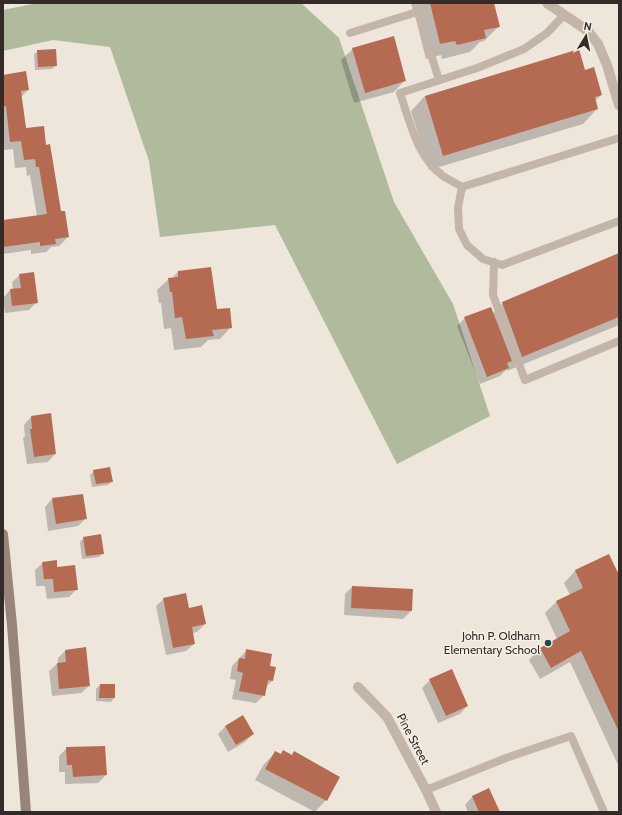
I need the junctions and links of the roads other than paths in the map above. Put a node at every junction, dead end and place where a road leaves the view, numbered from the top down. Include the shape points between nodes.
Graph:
1 (415, 3) edge
2 (547, 3) edge
3 (417, 12) junction
4 (564, 15) junction
5 (350, 32) dead end
6 (439, 80) junction
7 (619, 105) edge
8 (619, 138) edge
9 (462, 187) junction
10 (619, 221) edge
11 (494, 262) junction
12 (619, 342) edge
13 (3, 534) edge
14 (6, 592) edge
15 (358, 687) dead end
16 (426, 790) junction
17 (26, 812) edge
18 (436, 812) edge
19 (604, 812) edge

1 - 3 lane
2 - 4 street
3 - 5 lane
3 - 6 lane
4 - 6 lane via 547,33 524,49
4 - 7 street via 588,31 598,44
6 - 9 lane via 400,93 417,143 442,175
8 - 9 lane
9 - 11 lane via 458,208 459,229 467,245 483,259
10 - 11 lane via 502,265
11 - 12 lane via 493,295 525,380
13 - 14 main road
14 - 17 main road
15 - 16 street, Pine Street via 387,717
16 - 18 street, Pine Street
16 - 19 lane via 506,758 571,736

